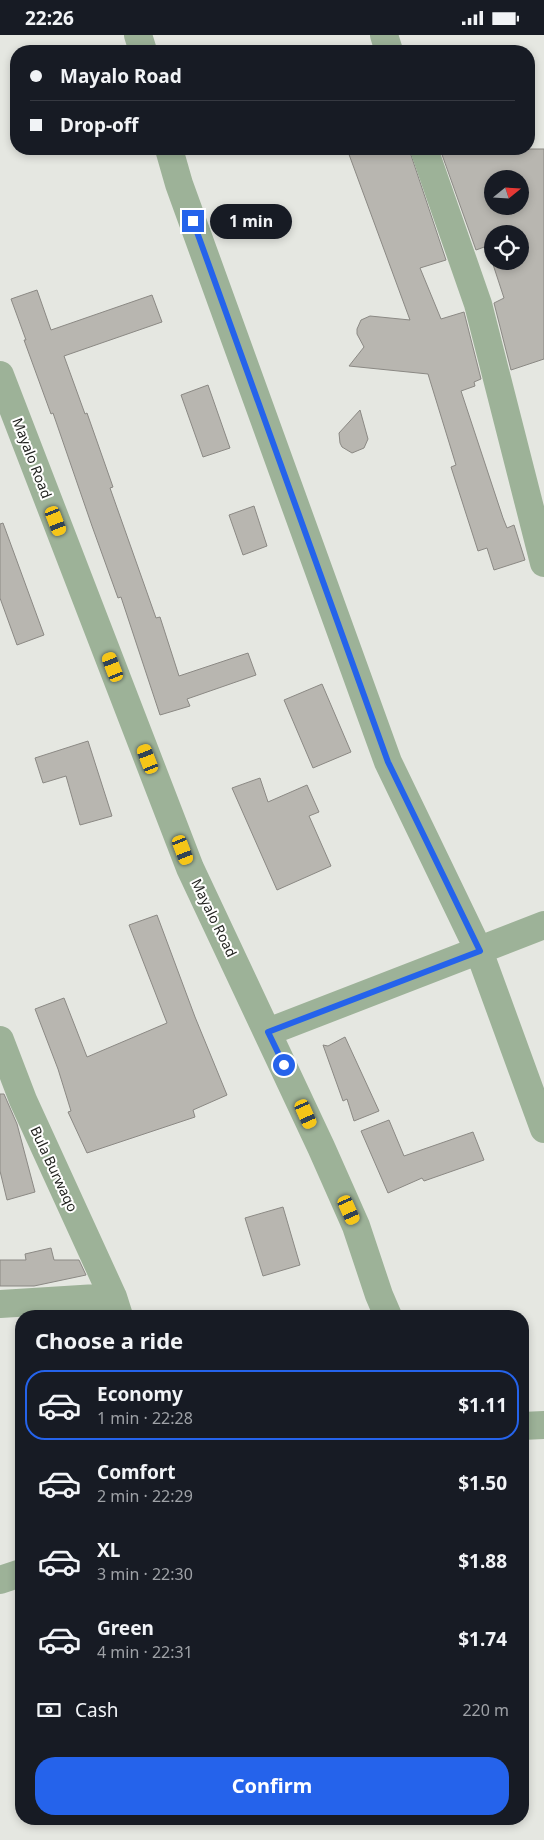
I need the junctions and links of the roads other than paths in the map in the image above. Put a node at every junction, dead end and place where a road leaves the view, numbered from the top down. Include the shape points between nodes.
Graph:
1 (171, 155) edge
2 (426, 155) edge
3 (0, 375) edge
4 (544, 563) edge
5 (544, 925) edge
6 (480, 951) junction
7 (268, 1032) junction
8 (0, 1041) edge
9 (11, 1099) edge
10 (544, 1129) edge
11 (0, 1304) edge
12 (116, 1306) edge
13 (385, 1310) edge
14 (544, 1425) edge
15 (529, 1426) edge
16 (15, 1575) edge
17 (0, 1580) edge

1 - 6 street via 388,762
2 - 4 street via 478,305
3 - 7 street, Mayalo Road via 190,868
5 - 6 street
6 - 7 street
6 - 10 street
7 - 13 street, Mayalo Road via 356,1226
8 - 9 street, Bula Burwaqo
9 - 12 street, Bula Burwaqo
11 - 12 street
14 - 15 street
16 - 17 street

